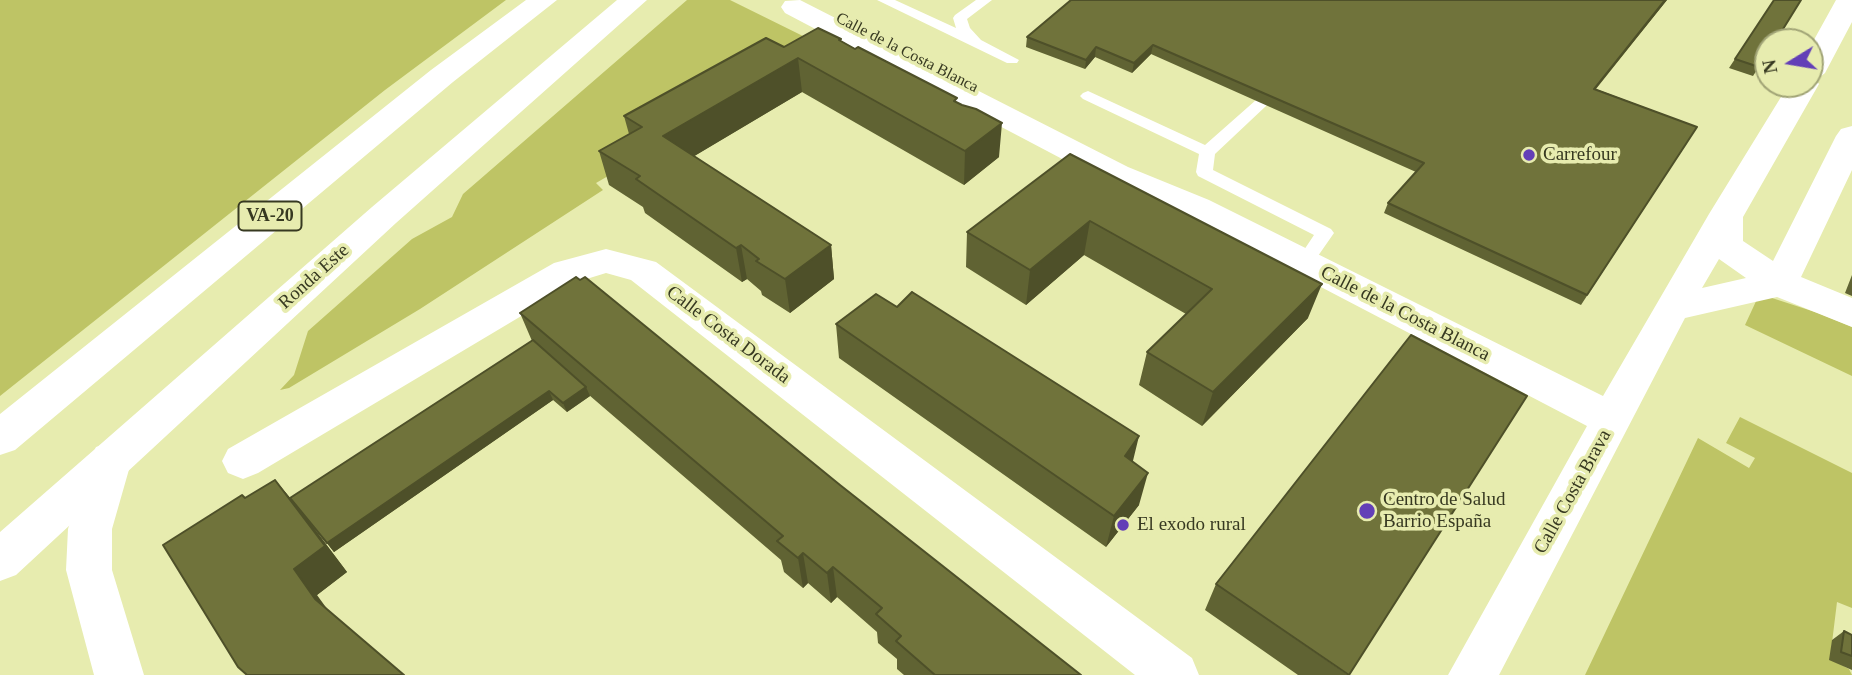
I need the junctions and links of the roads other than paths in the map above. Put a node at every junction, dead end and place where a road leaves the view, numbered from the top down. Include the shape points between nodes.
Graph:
1 (543, 0) edge
2 (634, 0) edge
3 (884, 0) edge
4 (985, 0) edge
5 (1850, 0) edge
6 (798, 3) edge
7 (984, 47) junction
8 (1824, 47) edge
9 (1012, 60) dead end
10 (1088, 96) dead end
11 (1796, 98) edge
12 (1261, 103) edge
13 (1852, 136) edge
14 (1207, 152) junction
15 (1726, 214) junction
16 (1305, 262) junction
17 (1780, 283) junction
18 (1672, 308) junction
19 (1852, 313) edge
20 (1613, 420) junction
21 (0, 439) edge
22 (111, 459) junction
23 (243, 461) dead end
24 (0, 561) edge
25 (119, 675) edge
26 (1174, 675) edge
27 (1473, 675) edge

1 - 21 main road, VA-20 via 442,76
2 - 22 main road, Ronda Este
3 - 7 lane
4 - 7 lane via 960,18 964,30
5 - 8 main road
6 - 16 main road, Calle de la Costa Blanca via 1116,174
7 - 9 lane
10 - 14 lane
11 - 15 main road, Calle Costa Brava
12 - 14 lane
13 - 17 main road
14 - 16 lane via 1204,172 1325,233
15 - 17 main road via 1725,246
15 - 18 main road, Calle Costa Brava
16 - 20 main road, Calle de la Costa Blanca
17 - 18 main road
17 - 19 main road
18 - 20 main road, Calle Costa Brava
20 - 27 main road, Calle Costa Brava
22 - 24 main road, Ronda Este
22 - 25 main road via 90,529 89,570
23 - 26 main road, Calle Costa Dorada via 567,272 606,261 643,271

